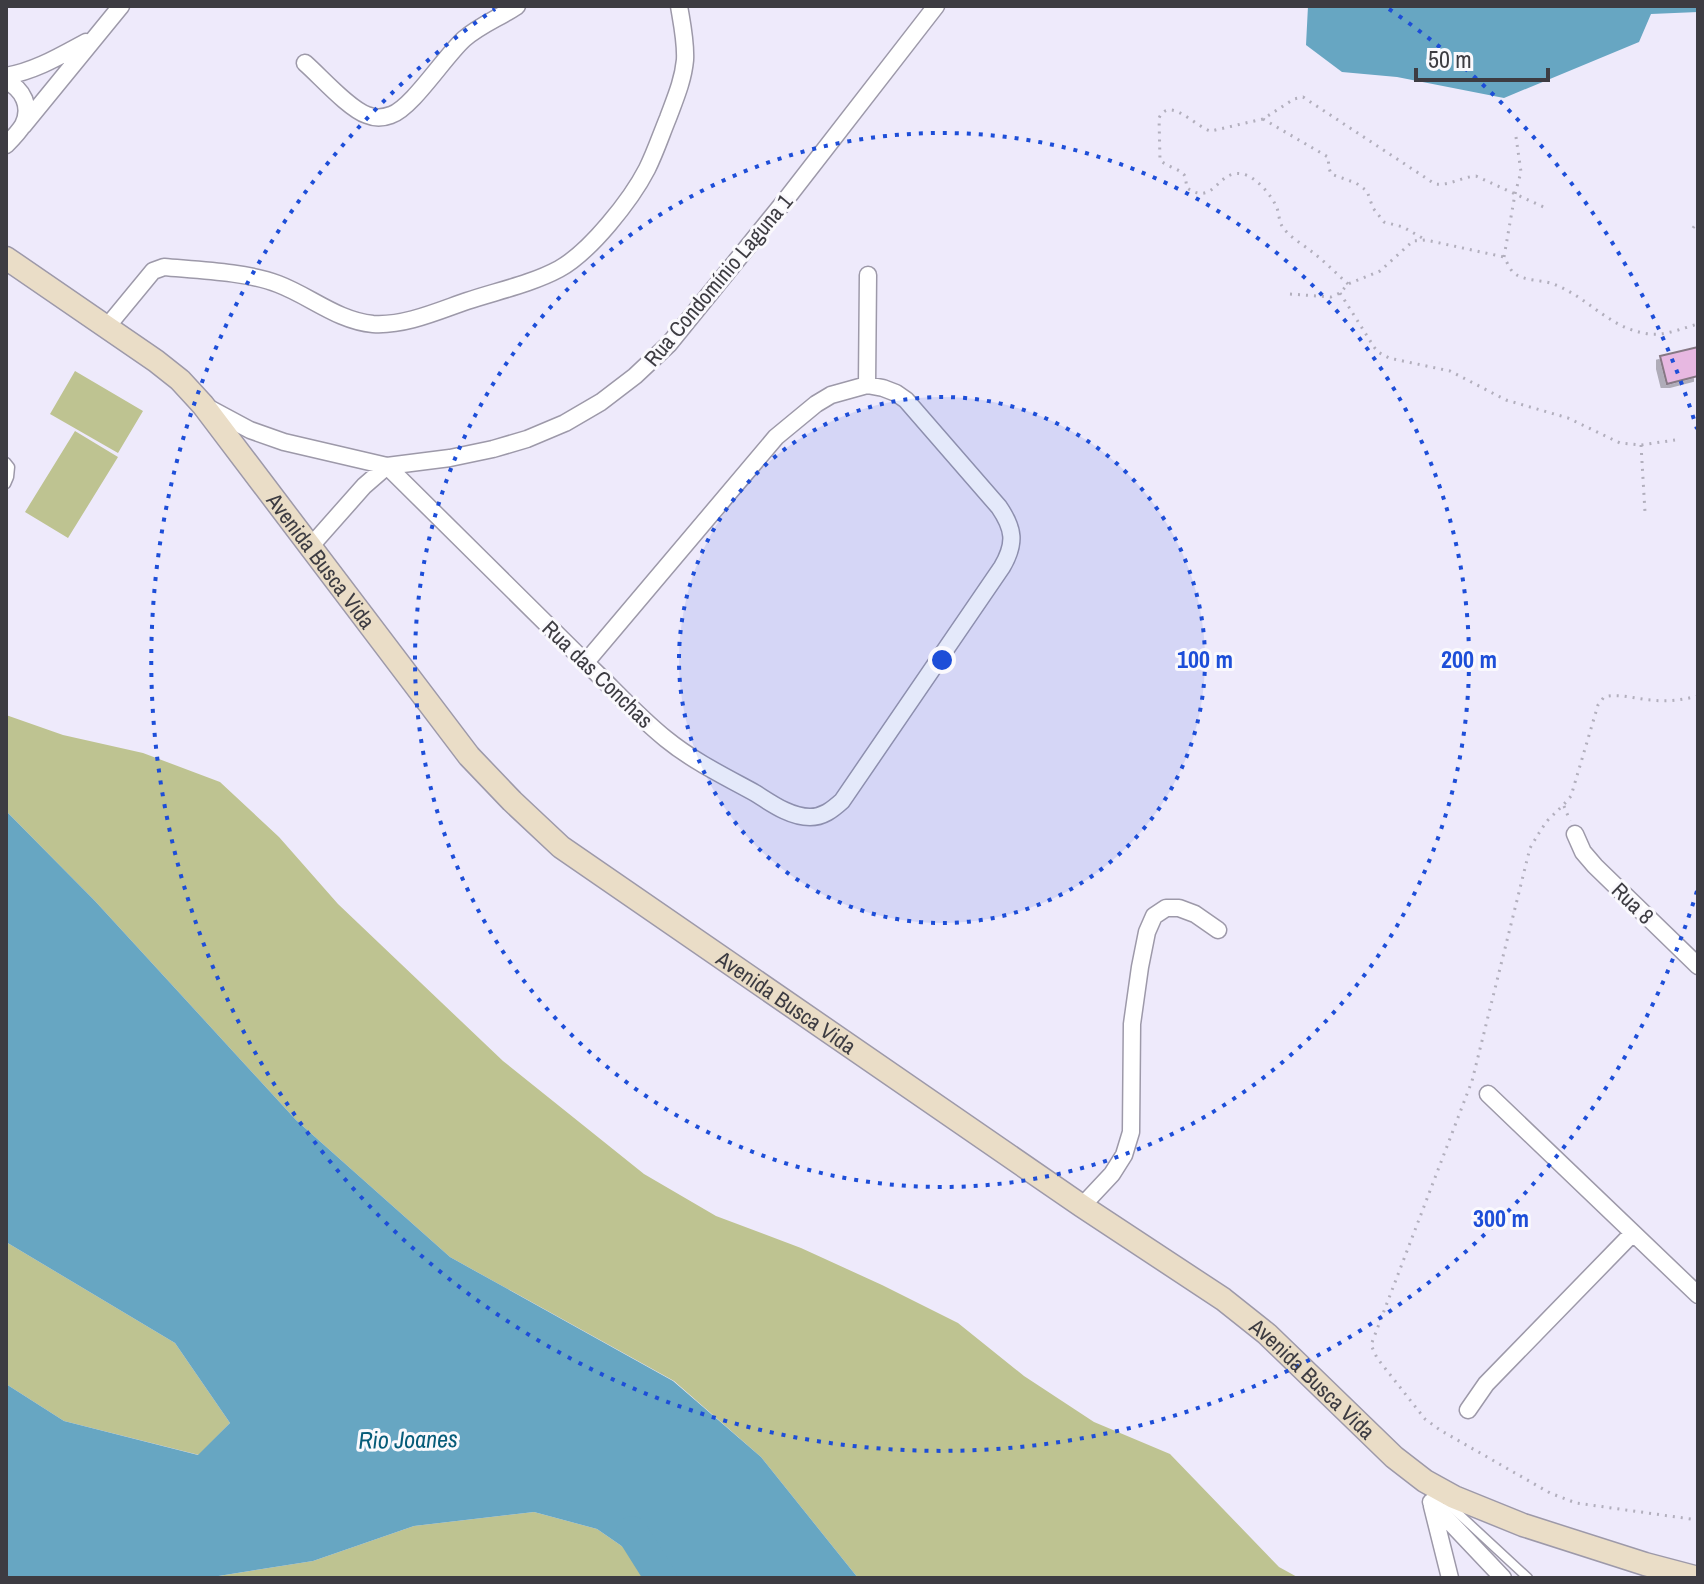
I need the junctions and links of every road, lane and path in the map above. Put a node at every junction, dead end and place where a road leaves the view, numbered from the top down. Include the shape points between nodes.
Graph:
1 (121, 6) edge
2 (517, 6) edge
3 (679, 6) edge
4 (936, 6) edge
5 (95, 38) junction
6 (305, 63) dead end
7 (6, 78) edge
8 (1263, 119) junction
9 (13, 136) edge
10 (1516, 137) dead end
11 (1515, 194) junction
12 (1548, 209) dead end
13 (1698, 221) edge
14 (1693, 228) dead end
15 (1426, 240) junction
16 (1504, 257) junction
17 (6, 258) edge
18 (868, 275) dead end
19 (1348, 284) junction
20 (1340, 293) junction
21 (1290, 294) dead end
22 (1698, 324) edge
23 (106, 328) junction
24 (867, 385) junction
25 (203, 405) junction
26 (1675, 440) dead end
27 (1641, 445) junction
28 (6, 462) edge
29 (387, 466) junction
30 (6, 484) edge
31 (1645, 512) dead end
32 (310, 547) junction
33 (586, 662) junction
34 (1575, 834) dead end
35 (1218, 930) dead end
36 (1698, 966) edge
37 (1488, 1094) dead end
38 (1082, 1206) junction
39 (1632, 1234) junction
40 (1698, 1295) edge
41 (1468, 1410) dead end
42 (1428, 1492) junction
43 (1450, 1578) edge
44 (1503, 1578) edge
45 (1528, 1578) edge
46 (1698, 1578) edge

1 - 5 street
2 - 6 street via 463,40 394,115 367,116
3 - 23 street via 682,81 648,167 601,233 559,269 421,317 375,324 354,321 277,283 164,267 153,271
4 - 29 street, Rua Condomínio Laguna 1 via 709,295 635,376 565,423 527,439 450,458
5 - 7 street
5 - 9 street
7 - 9 street via 26,103 27,115
8 - 11 path via 1303,97 1435,184 1476,176
8 - 15 path via 1328,157 1331,174 1367,191 1384,222
8 - 19 path via 1211,131 1166,109 1159,118 1160,160 1184,174 1187,188 1202,194 1229,175 1254,179 1276,206 1283,227
10 - 11 path via 1521,172
11 - 12 path
11 - 16 path
13 - 14 path
15 - 16 path
15 - 19 path via 1413,241 1380,271
16 - 22 path via 1513,273 1559,286 1623,328 1659,335
17 - 23 street, Avenida Busca Vida
18 - 24 street
19 - 20 path
20 - 21 path
20 - 27 path via 1378,352 1389,358 1450,371 1506,400 1568,418 1620,443
23 - 25 street, Avenida Busca Vida via 180,380
24 - 33 street via 831,395 776,437
24 - 33 street, Rua das Conchas via 906,400 999,507 1012,544 1002,567 842,801 831,811 807,817 778,806 666,739
25 - 29 street, Rua Condomínio Laguna 1 via 284,442
25 - 32 street, Avenida Busca Vida
26 - 27 path
27 - 31 path
28 - 30 lane
29 - 32 street
29 - 33 street, Rua das Conchas
32 - 38 street, Avenida Busca Vida via 469,756 561,847
34 - 36 street, Rua 8 via 1595,866
35 - 38 street via 1179,908 1154,916 1132,1024 1131,1132 1118,1165
37 - 39 street
38 - 42 street, Avenida Busca Vida via 1267,1334
39 - 40 street
39 - 41 street via 1486,1384
42 - 43 street
42 - 44 street
42 - 45 lane
42 - 46 street, Avenida Busca Vida

